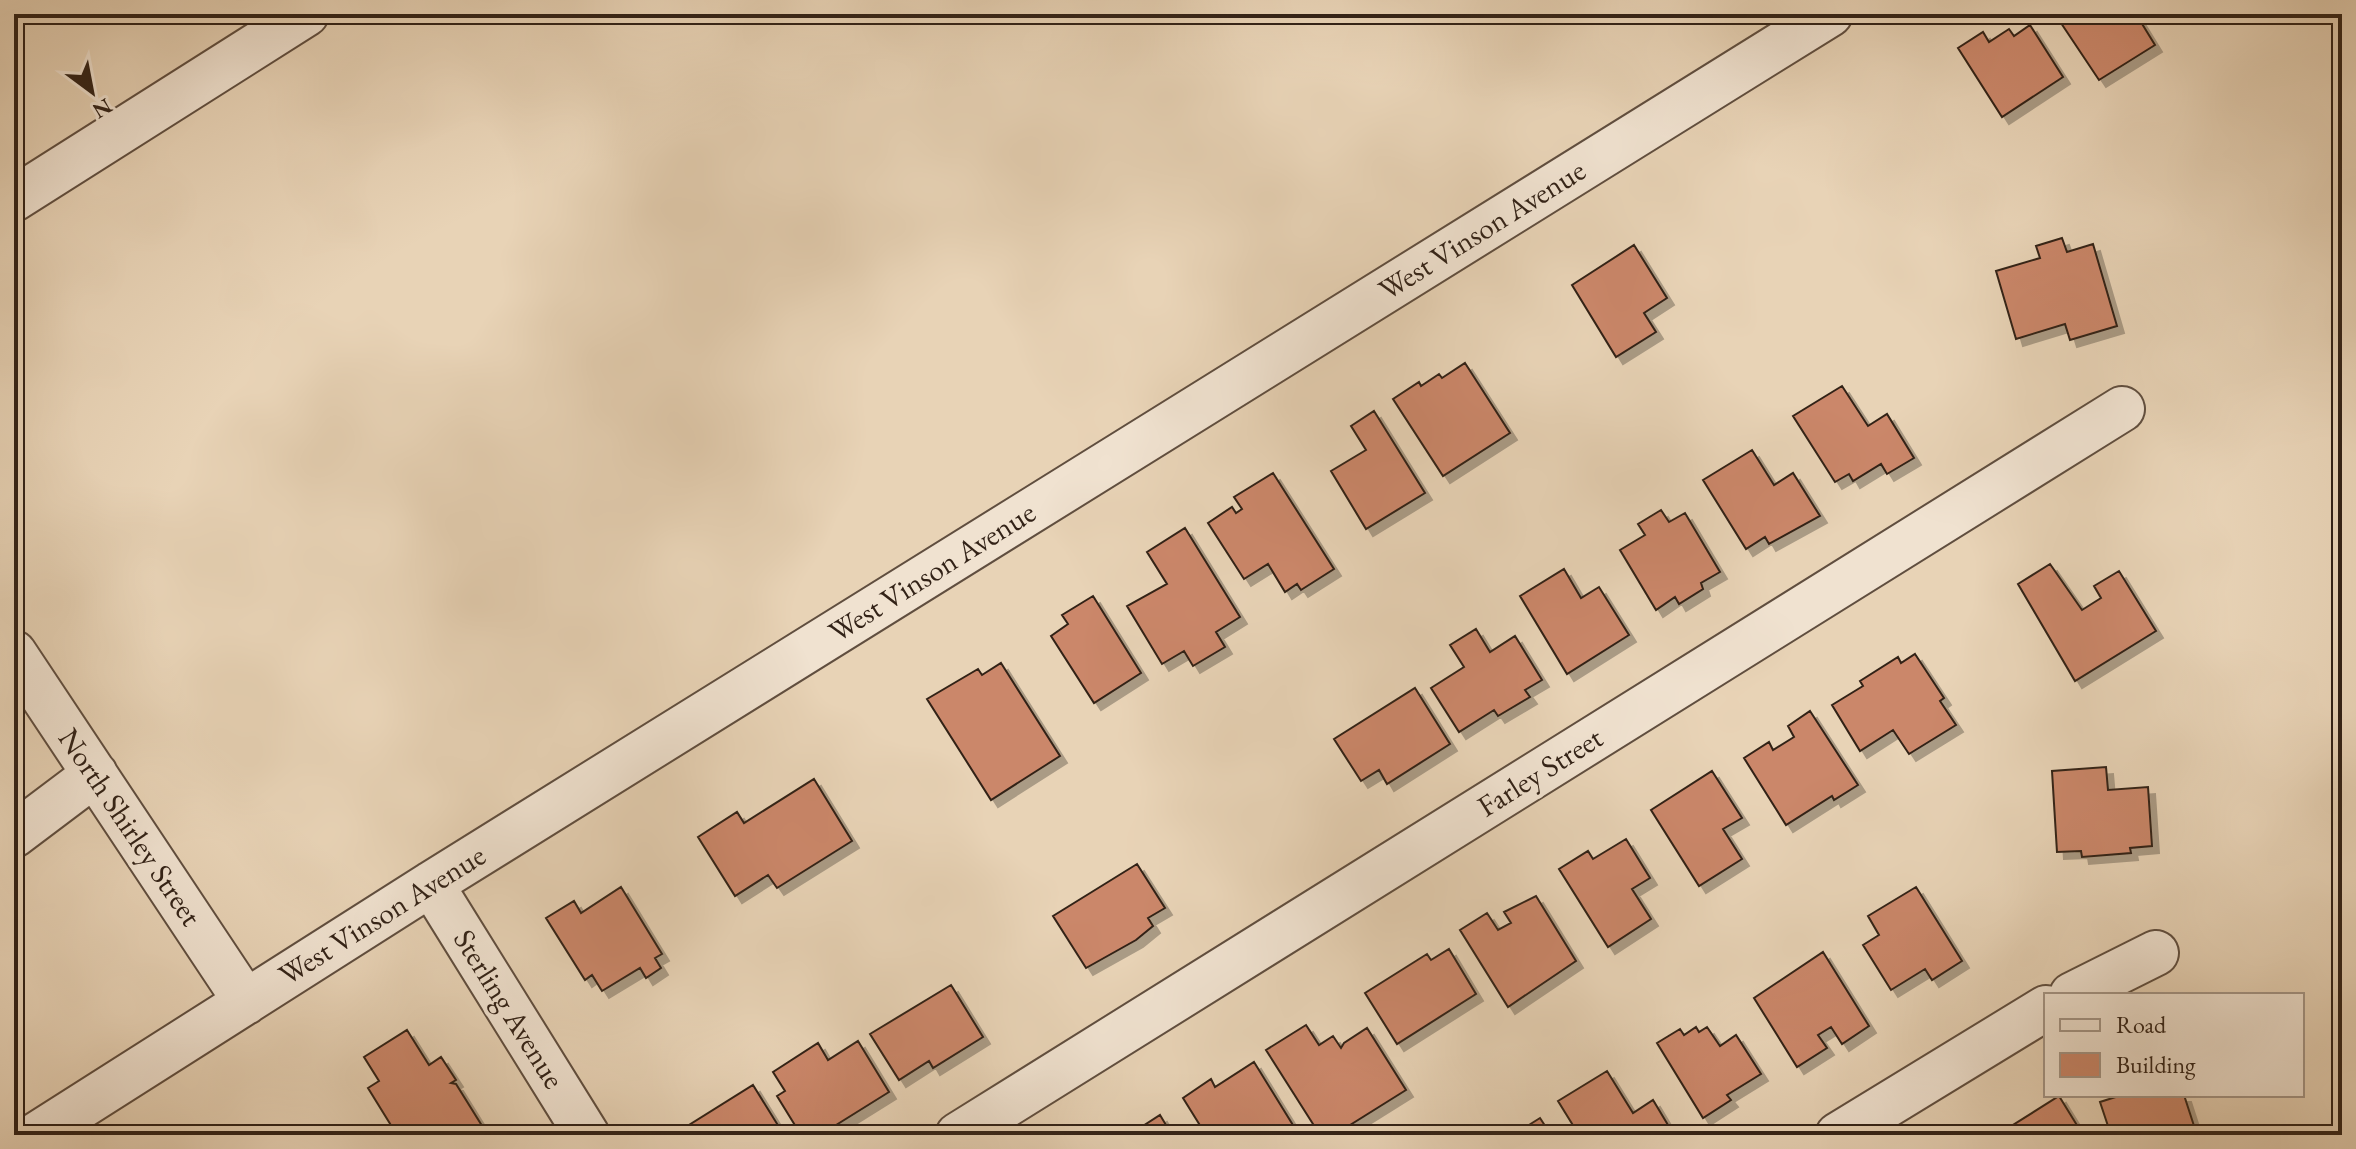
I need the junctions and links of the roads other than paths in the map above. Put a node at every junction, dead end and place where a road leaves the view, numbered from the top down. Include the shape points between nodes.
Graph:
1 (306, 14) edge
2 (1830, 14) edge
3 (14, 199) edge
4 (2122, 409) dead end
5 (14, 653) edge
6 (95, 774) junction
7 (14, 835) edge
8 (431, 884) junction
9 (2156, 953) dead end
10 (2076, 993) edge
11 (246, 1002) junction
12 (2044, 1009) edge
13 (36, 1135) edge
14 (587, 1135) edge
15 (958, 1135) edge
16 (1838, 1135) edge

1 - 3 street
2 - 8 street, West Vinson Avenue
4 - 15 street, Farley Street
5 - 6 street, North Shirley Street
6 - 7 street
6 - 11 street, North Shirley Street
8 - 11 street, West Vinson Avenue
8 - 14 street, Sterling Avenue
9 - 10 street
11 - 13 street, West Vinson Avenue
12 - 16 street

